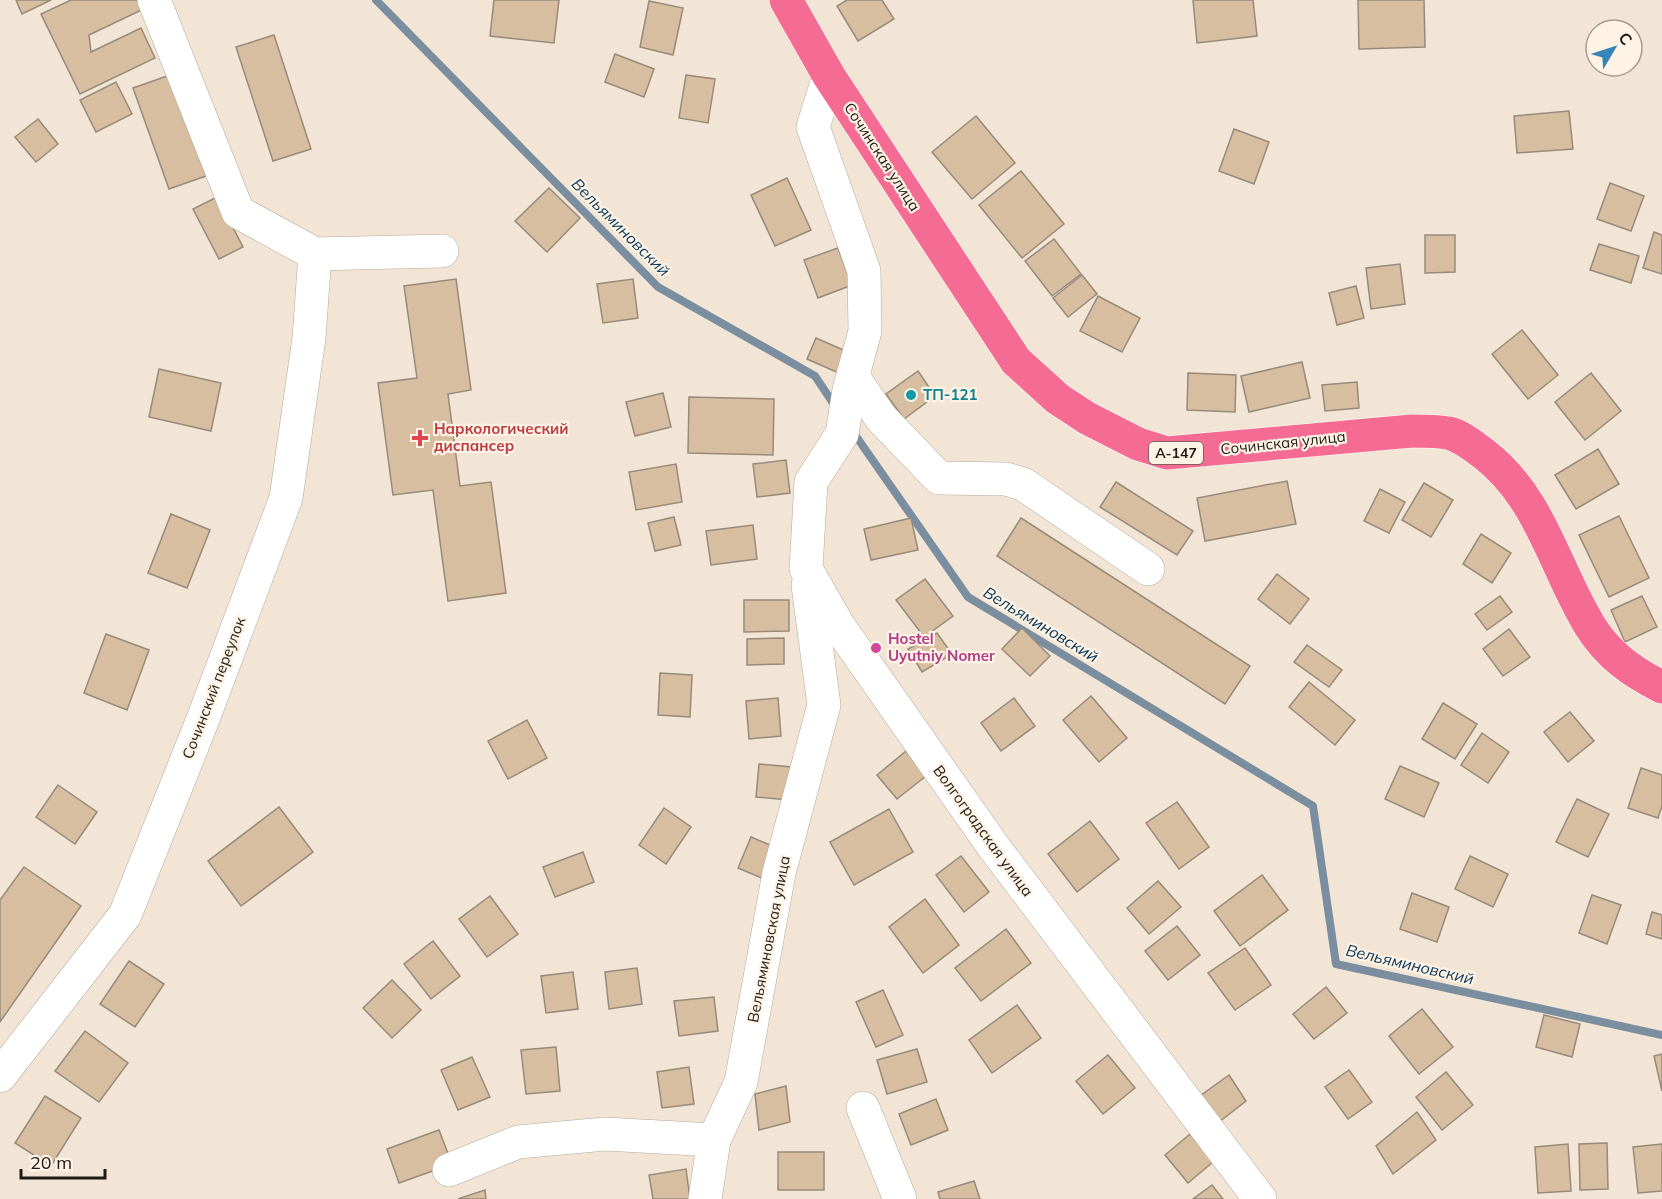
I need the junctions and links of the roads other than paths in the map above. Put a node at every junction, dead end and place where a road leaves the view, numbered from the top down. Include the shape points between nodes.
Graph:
1 (154, 0) edge
2 (786, 0) edge
3 (829, 76) junction
4 (442, 251) dead end
5 (315, 254) junction
6 (851, 384) junction
7 (806, 569) junction
8 (1148, 569) dead end
9 (1662, 687) edge
10 (0, 1076) edge
11 (862, 1108) dead end
12 (714, 1140) junction
13 (449, 1170) dead end
14 (705, 1199) edge
15 (900, 1199) edge
16 (1260, 1199) edge

1 - 5 street via 238,212
2 - 3 highway, Сочинская улица / А-147
3 - 6 street via 813,127 864,271 865,331
3 - 9 highway, Сочинская улица / А-147 via 1016,361 1058,399 1138,444 1167,453 1412,430 1450,433 1470,443 1516,483 1541,522 1591,626 1633,673
4 - 5 street
5 - 10 street, Сочинский переулок via 309,338 286,498 203,719 125,915
6 - 7 street via 842,434 811,482
6 - 8 street via 939,478 1006,478 1023,484
7 - 12 street, Вельяминовская улица via 824,705 779,873 741,1082
7 - 16 street, Волгоградская улица via 838,625 993,846
11 - 15 street
12 - 13 street via 605,1134 518,1142
12 - 14 street, Вельяминовская улица

